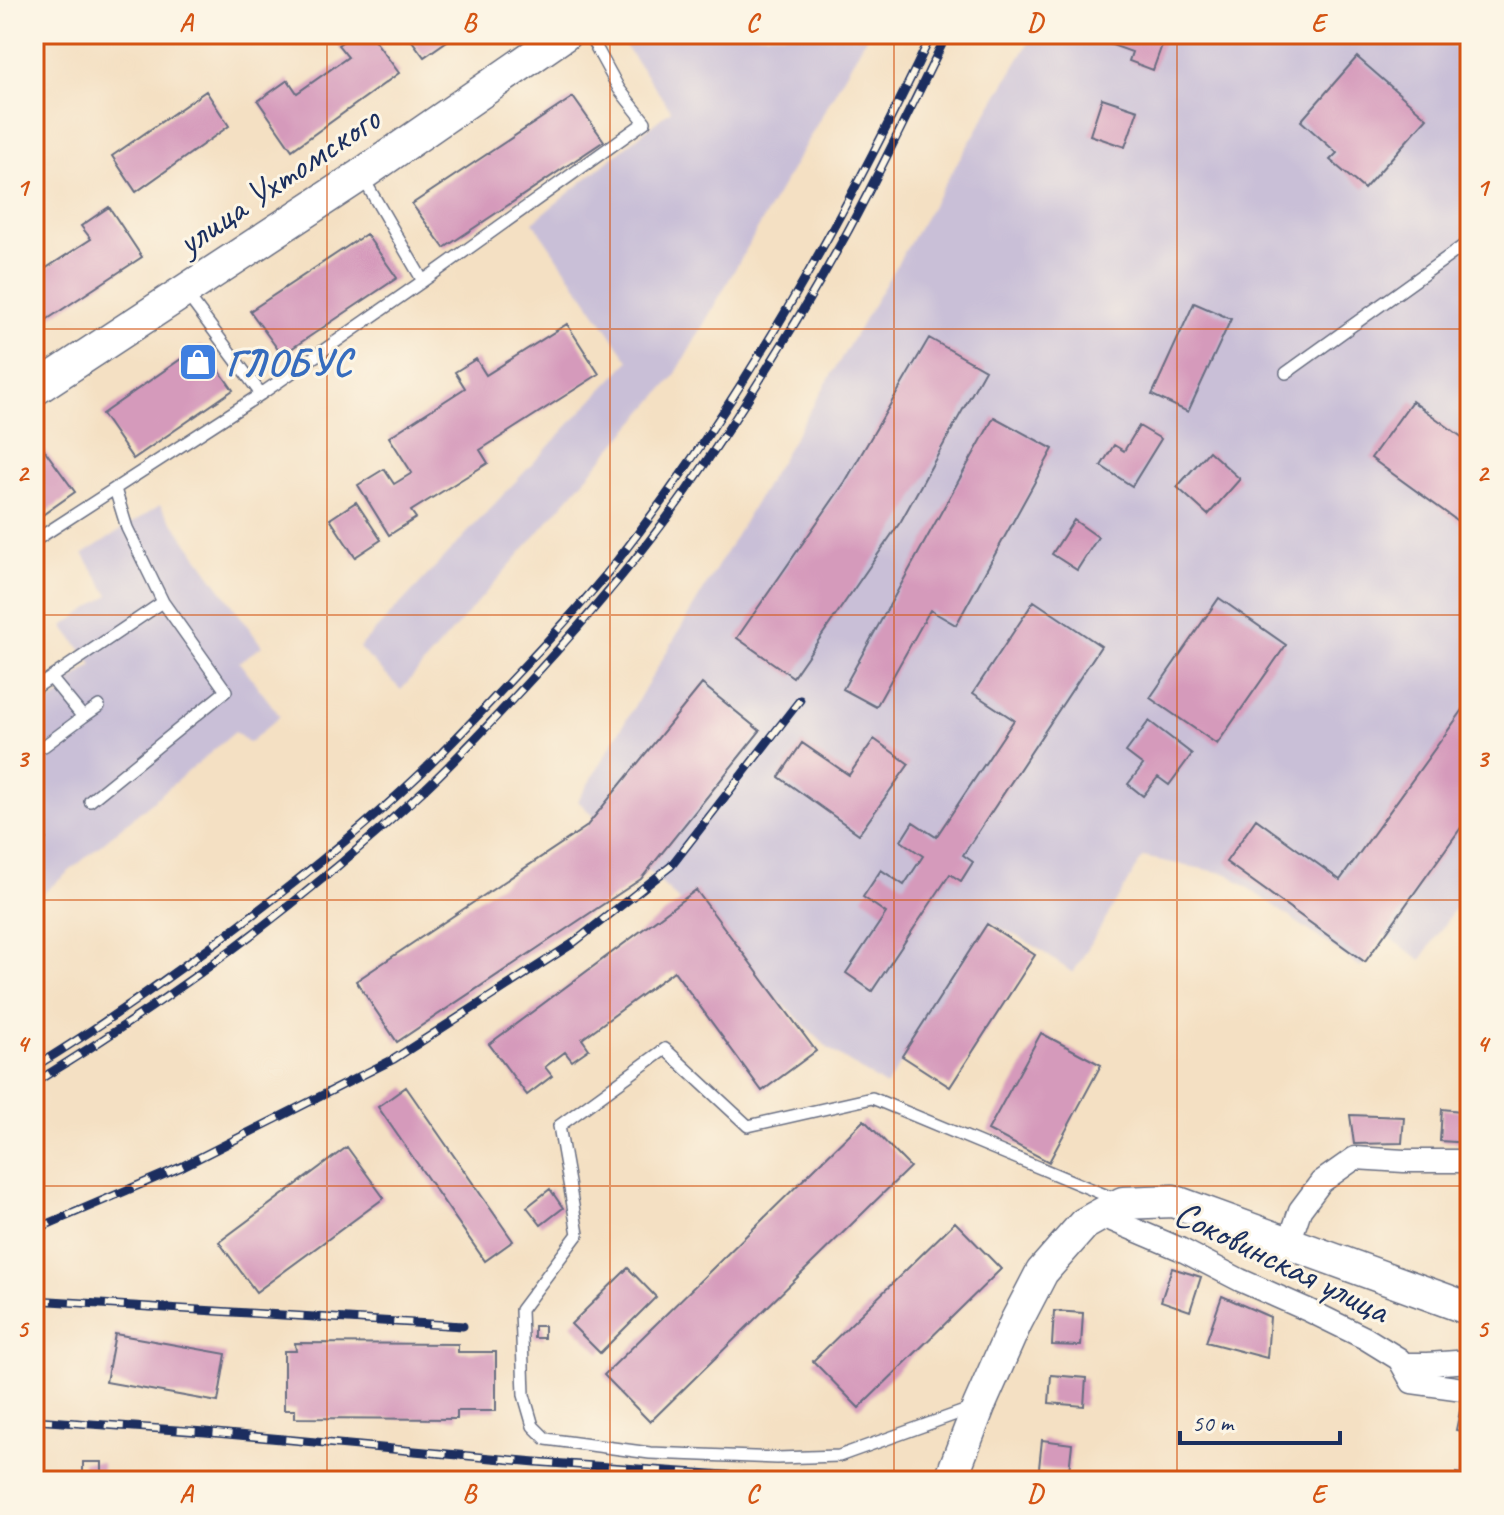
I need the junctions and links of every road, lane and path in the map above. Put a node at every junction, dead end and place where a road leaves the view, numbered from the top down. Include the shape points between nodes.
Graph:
1 (565, 34) edge
2 (589, 34) edge
3 (361, 175) junction
4 (1470, 241) edge
5 (423, 281) junction
6 (184, 291) junction
7 (1286, 373) dead end
8 (34, 390) edge
9 (261, 394) junction
10 (115, 489) junction
11 (34, 541) edge
12 (163, 602) junction
13 (51, 678) junction
14 (34, 689) edge
15 (99, 706) dead end
16 (83, 717) junction
17 (44, 746) dead end
18 (90, 801) dead end
19 (34, 828) edge
20 (34, 853) edge
21 (1470, 1161) edge
22 (1111, 1209) junction
23 (1289, 1243) junction
24 (1470, 1309) edge
25 (1470, 1361) edge
26 (1402, 1364) junction
27 (1470, 1390) edge
28 (979, 1406) junction
29 (950, 1481) edge

1 - 3 street, улица Ухтомского
2 - 5 lane via 619,89 645,122
3 - 5 lane
3 - 6 street, улица Ухтомского
4 - 7 lane
5 - 9 lane
6 - 8 street, улица Ухтомского
6 - 9 lane
9 - 10 lane
10 - 11 lane
10 - 12 lane via 127,528
12 - 13 lane
12 - 18 lane via 226,691
13 - 14 lane
13 - 16 lane
15 - 16 lane
16 - 17 lane
19 - 20 lane via 40,837
21 - 23 street, Соковинская улица via 1355,1158 1321,1182 1300,1210
22 - 23 street via 1173,1201
22 - 26 street, Соковинская улица via 1240,1280 1365,1338
22 - 28 street via 1084,1224 1042,1272
22 - 28 lane via 872,1098 748,1126 665,1049 559,1126 578,1234 521,1310 524,1395 533,1426 546,1439 650,1453 839,1456
23 - 24 street
25 - 26 street
26 - 27 street, Соковинская улица via 1412,1382
28 - 29 street

